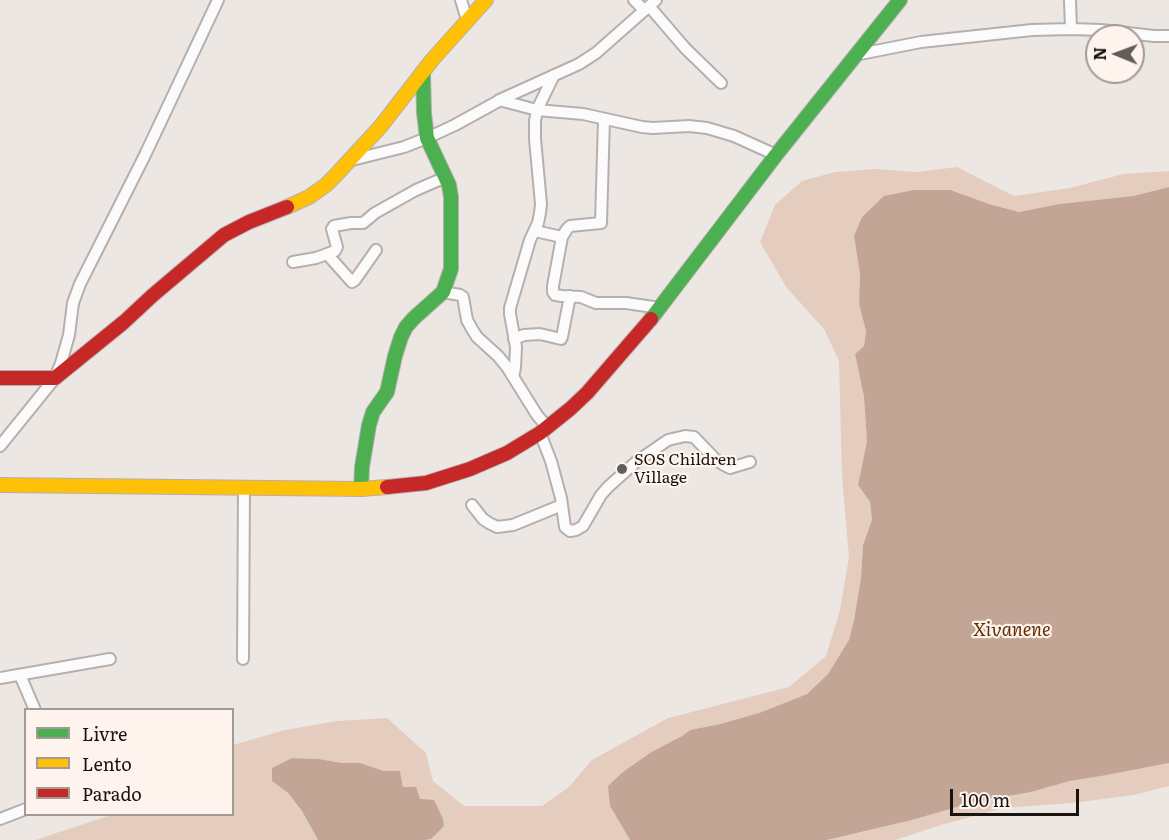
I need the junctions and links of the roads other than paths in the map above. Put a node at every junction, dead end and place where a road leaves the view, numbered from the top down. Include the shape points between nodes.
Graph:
1 (218, 0) edge
2 (461, 0) edge
3 (486, 0) edge
4 (634, 0) edge
5 (900, 0) edge
6 (1070, 0) edge
7 (650, 5) edge
8 (467, 20) junction
9 (1071, 29) junction
10 (1169, 36) edge
11 (855, 56) junction
12 (423, 72) junction
13 (554, 75) junction
14 (721, 83) dead end
15 (499, 100) junction
16 (537, 110) junction
17 (604, 119) junction
18 (427, 138) junction
19 (776, 155) junction
20 (348, 161) junction
21 (446, 177) junction
22 (535, 231) junction
23 (562, 237) junction
24 (376, 249) dead end
25 (327, 254) junction
26 (293, 262) dead end
27 (443, 292) junction
28 (570, 296) junction
29 (660, 308) junction
30 (514, 339) junction
31 (513, 377) junction
32 (0, 378) edge
33 (55, 378) junction
34 (544, 430) junction
35 (0, 446) edge
36 (750, 462) dead end
37 (0, 485) edge
38 (244, 489) junction
39 (361, 489) junction
40 (472, 504) dead end
41 (562, 505) junction
42 (110, 659) dead end
43 (243, 660) dead end
44 (20, 675) junction
45 (0, 678) edge
46 (34, 708) edge
47 (24, 810) edge
48 (0, 819) edge

1 - 33 street via 80,284
2 - 8 street
3 - 8 main road
4 - 7 street
5 - 11 main road
6 - 9 street
7 - 13 street via 596,53
7 - 14 street
8 - 12 main road
9 - 10 street
9 - 11 street via 921,42
11 - 19 main road
12 - 18 main road
12 - 20 main road
13 - 15 street
13 - 16 street
15 - 16 street
15 - 18 street
16 - 17 street
16 - 22 street via 535,139 541,204
17 - 19 street via 653,128 707,128
17 - 23 street via 601,223 570,226
18 - 20 street
18 - 21 main road
19 - 29 main road
20 - 33 main road via 309,197 224,235
21 - 25 street via 416,190 363,223 333,227 337,247
21 - 27 main road via 451,196 452,251
22 - 23 street
22 - 30 street via 511,302
23 - 28 street via 553,292
24 - 25 street via 352,282
25 - 26 street
27 - 31 street via 463,297 472,329
27 - 39 main road via 414,318 401,337 387,392 369,425
28 - 29 street via 596,303
28 - 30 street via 561,339 540,334
29 - 34 main road via 587,393
30 - 31 street
31 - 34 street
32 - 33 main road
33 - 35 street
34 - 39 main road via 507,453 449,476 426,483
34 - 41 street
36 - 41 street via 730,468 694,437 685,436 668,440 636,462 608,487 583,526 576,530 565,527
37 - 38 main road
38 - 39 main road
38 - 43 street
40 - 41 street via 483,519 497,527 513,525
42 - 44 street
44 - 45 street
44 - 46 street
47 - 48 street

